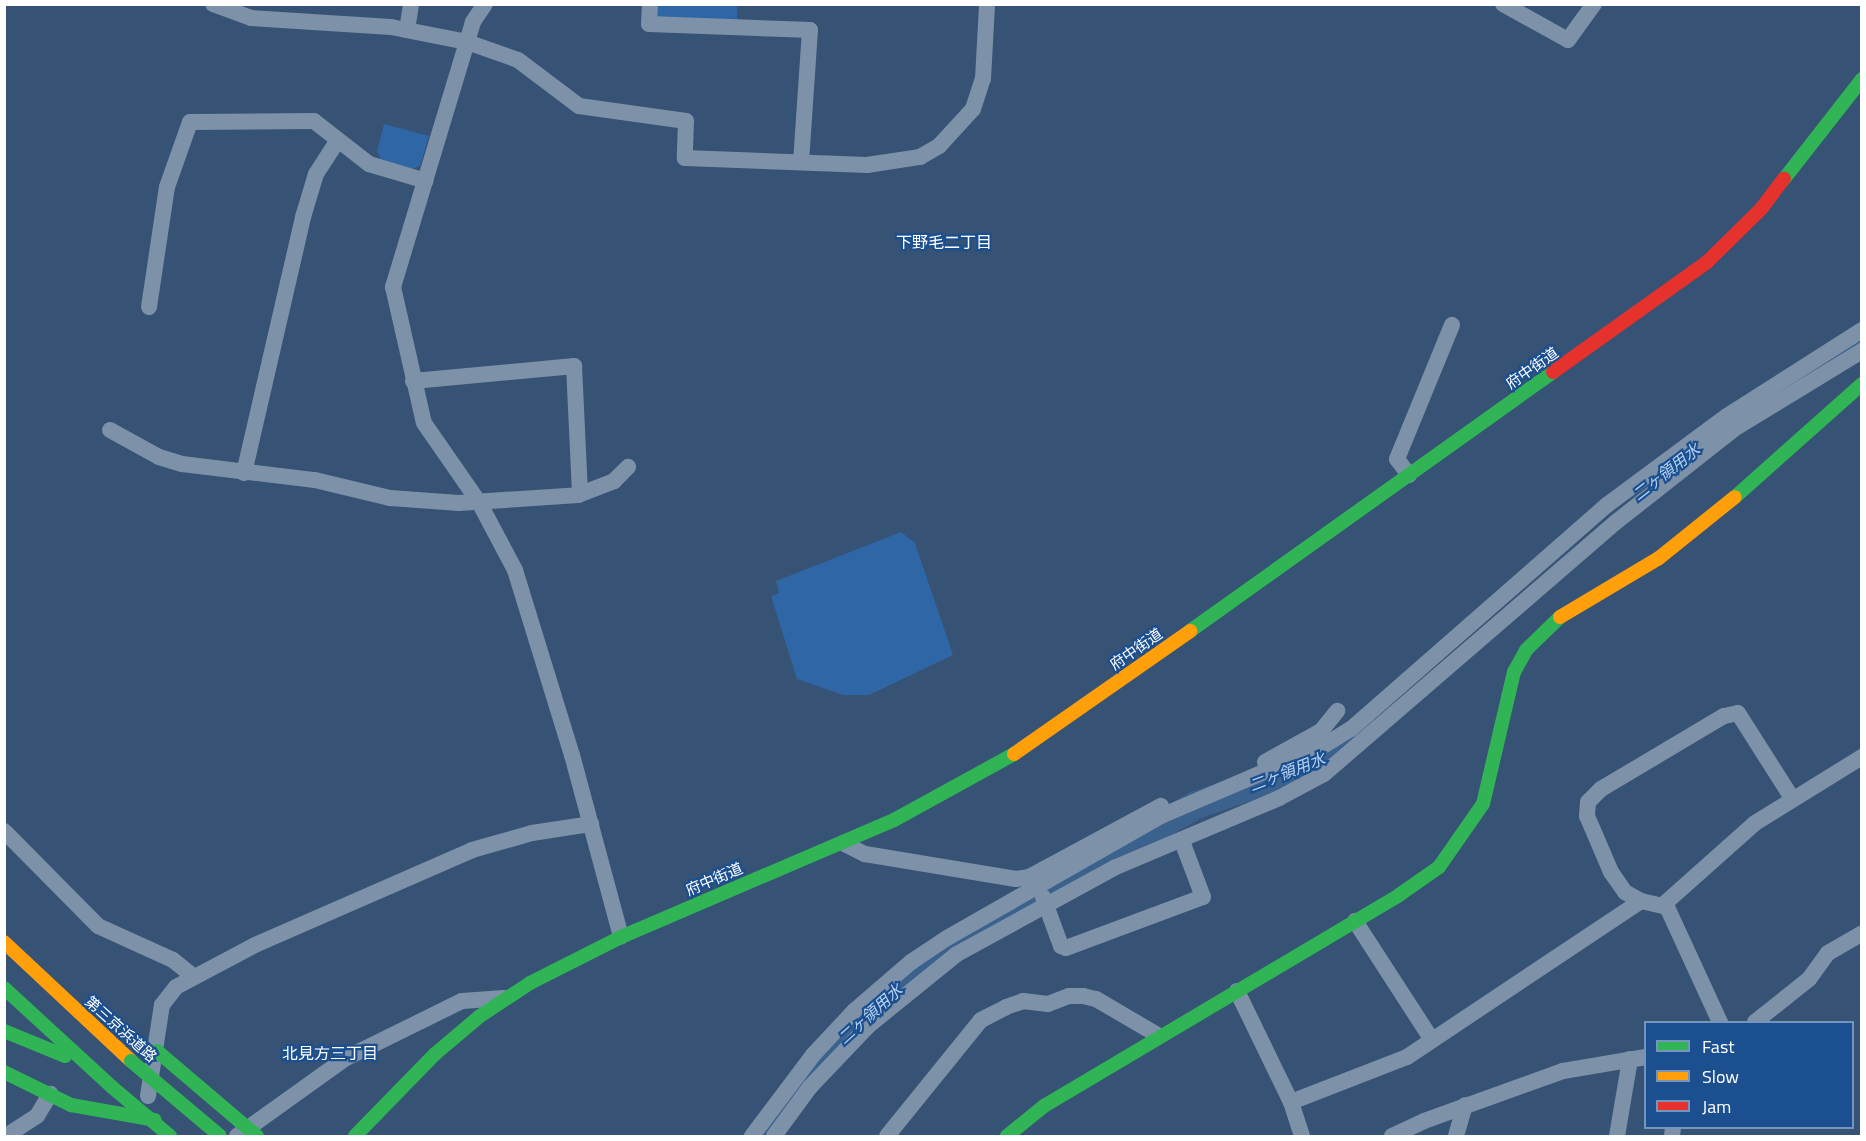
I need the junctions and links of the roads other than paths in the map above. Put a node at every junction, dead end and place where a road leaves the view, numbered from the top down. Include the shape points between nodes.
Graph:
1 (213, 4) edge
2 (411, 4) edge
3 (485, 4) edge
4 (650, 4) edge
5 (987, 4) edge
6 (1503, 4) edge
7 (1594, 4) edge
8 (407, 30) junction
9 (467, 42) junction
10 (1862, 79) edge
11 (338, 140) junction
12 (801, 162) junction
13 (426, 181) junction
14 (149, 306) dead end
15 (1452, 325) dead end
16 (1862, 330) edge
17 (1862, 351) edge
18 (413, 381) junction
19 (1862, 384) edge
20 (110, 430) dead end
21 (628, 466) dead end
22 (244, 473) junction
23 (1409, 475) junction
24 (580, 494) junction
25 (480, 504) junction
26 (1337, 711) dead end
27 (1862, 757) edge
28 (1792, 798) junction
29 (591, 824) junction
30 (4, 831) edge
31 (1182, 841) junction
32 (843, 843) junction
33 (1040, 892) junction
34 (1641, 901) junction
35 (1663, 905) junction
36 (1354, 921) junction
37 (1862, 933) edge
38 (621, 937) junction
39 (4, 942) edge
40 (194, 977) junction
41 (4, 988) edge
42 (1237, 991) junction
43 (505, 998) junction
44 (1719, 1021) edge
45 (1757, 1021) edge
46 (4, 1030) edge
47 (1159, 1036) junction
48 (1430, 1037) junction
49 (157, 1051) junction
50 (1638, 1058) edge
51 (85, 1065) junction
52 (4, 1072) edge
53 (50, 1094) junction
54 (148, 1096) junction
55 (1291, 1102) junction
56 (1465, 1105) junction
57 (113, 1113) junction
58 (133, 1129) dead end
59 (247, 1134) edge
60 (6, 1137) edge
61 (170, 1137) edge
62 (179, 1137) edge
63 (205, 1137) edge
64 (220, 1137) edge
65 (355, 1137) edge
66 (752, 1137) edge
67 (774, 1137) edge
68 (887, 1137) edge
69 (1007, 1137) edge
70 (1302, 1137) edge
71 (1392, 1137) edge
72 (1456, 1137) edge
73 (1617, 1137) edge

1 - 8 street via 251,18
2 - 8 street
3 - 9 street via 473,22
4 - 12 street via 650,24 810,30
5 - 12 street via 983,79 973,109 939,146 920,157 891,164
6 - 7 street via 1568,40
8 - 9 street
9 - 12 street via 518,60 579,106 686,121 684,158
9 - 13 street
10 - 23 main road, 府中街道 via 1761,209 1707,262
11 - 13 street via 369,164
11 - 14 street via 314,121 190,122 166,188
11 - 22 street via 316,174 303,217
13 - 18 street via 393,277
15 - 23 street via 1397,459
16 - 33 street via 1727,416 1607,505 1351,729 1320,748 1161,816
17 - 31 street via 1734,429 1616,522 1324,774
18 - 24 street via 574,366
18 - 25 street via 424,423
19 - 36 main road via 1709,520 1659,558 1563,614 1541,632 1514,672 1483,804 1467,830 1439,867
20 - 22 street via 159,457
21 - 24 street via 614,482
22 - 25 street via 315,480 390,498
23 - 32 main road, 府中街道 via 1026,747 927,804
24 - 25 street
25 - 29 street via 515,570
26 - 33 street via 1321,731 1259,765 1140,814
27 - 28 street
28 - 34 street via 1738,713 1724,716 1601,789 1588,802 1587,816 1611,872 1625,892
28 - 35 street via 1755,823
29 - 38 street
29 - 40 street via 532,833 472,850 255,945
30 - 40 street via 98,926 173,960
31 - 33 street
31 - 33 street via 1203,897 1066,948 1061,946
32 - 33 street via 865,854 981,875
32 - 38 main road, 府中街道
33 - 66 street via 911,962 854,1011
33 - 67 street via 1016,919 957,954 903,997 826,1070
34 - 35 street
34 - 48 street
35 - 44 street
36 - 42 main road
36 - 48 street
37 - 45 street via 1828,953 1809,979
38 - 43 main road, 府中街道
39 - 64 main road, 第三京浜道路, bridge via 131,1061
40 - 49 street via 176,987 162,1005
41 - 51 main road
42 - 47 main road
42 - 55 street
43 - 59 street via 462,1001 355,1054
43 - 65 main road, 府中街道 via 435,1054
46 - 51 main road
47 - 68 street via 1096,999 1083,996 1069,996 1048,1004 1023,1001 1006,1007 981,1020
47 - 69 main road via 1032,1114
48 - 55 street via 1407,1057
49 - 54 street
49 - 59 main road
50 - 56 street via 1563,1071
50 - 73 street
51 - 61 main road, bridge
52 - 53 main road
53 - 57 main road via 71,1105
53 - 60 street via 37,1116
54 - 57 main road
54 - 63 main road via 160,1097
55 - 70 street
56 - 71 street
56 - 72 street
57 - 58 main road
57 - 62 main road via 161,1121

